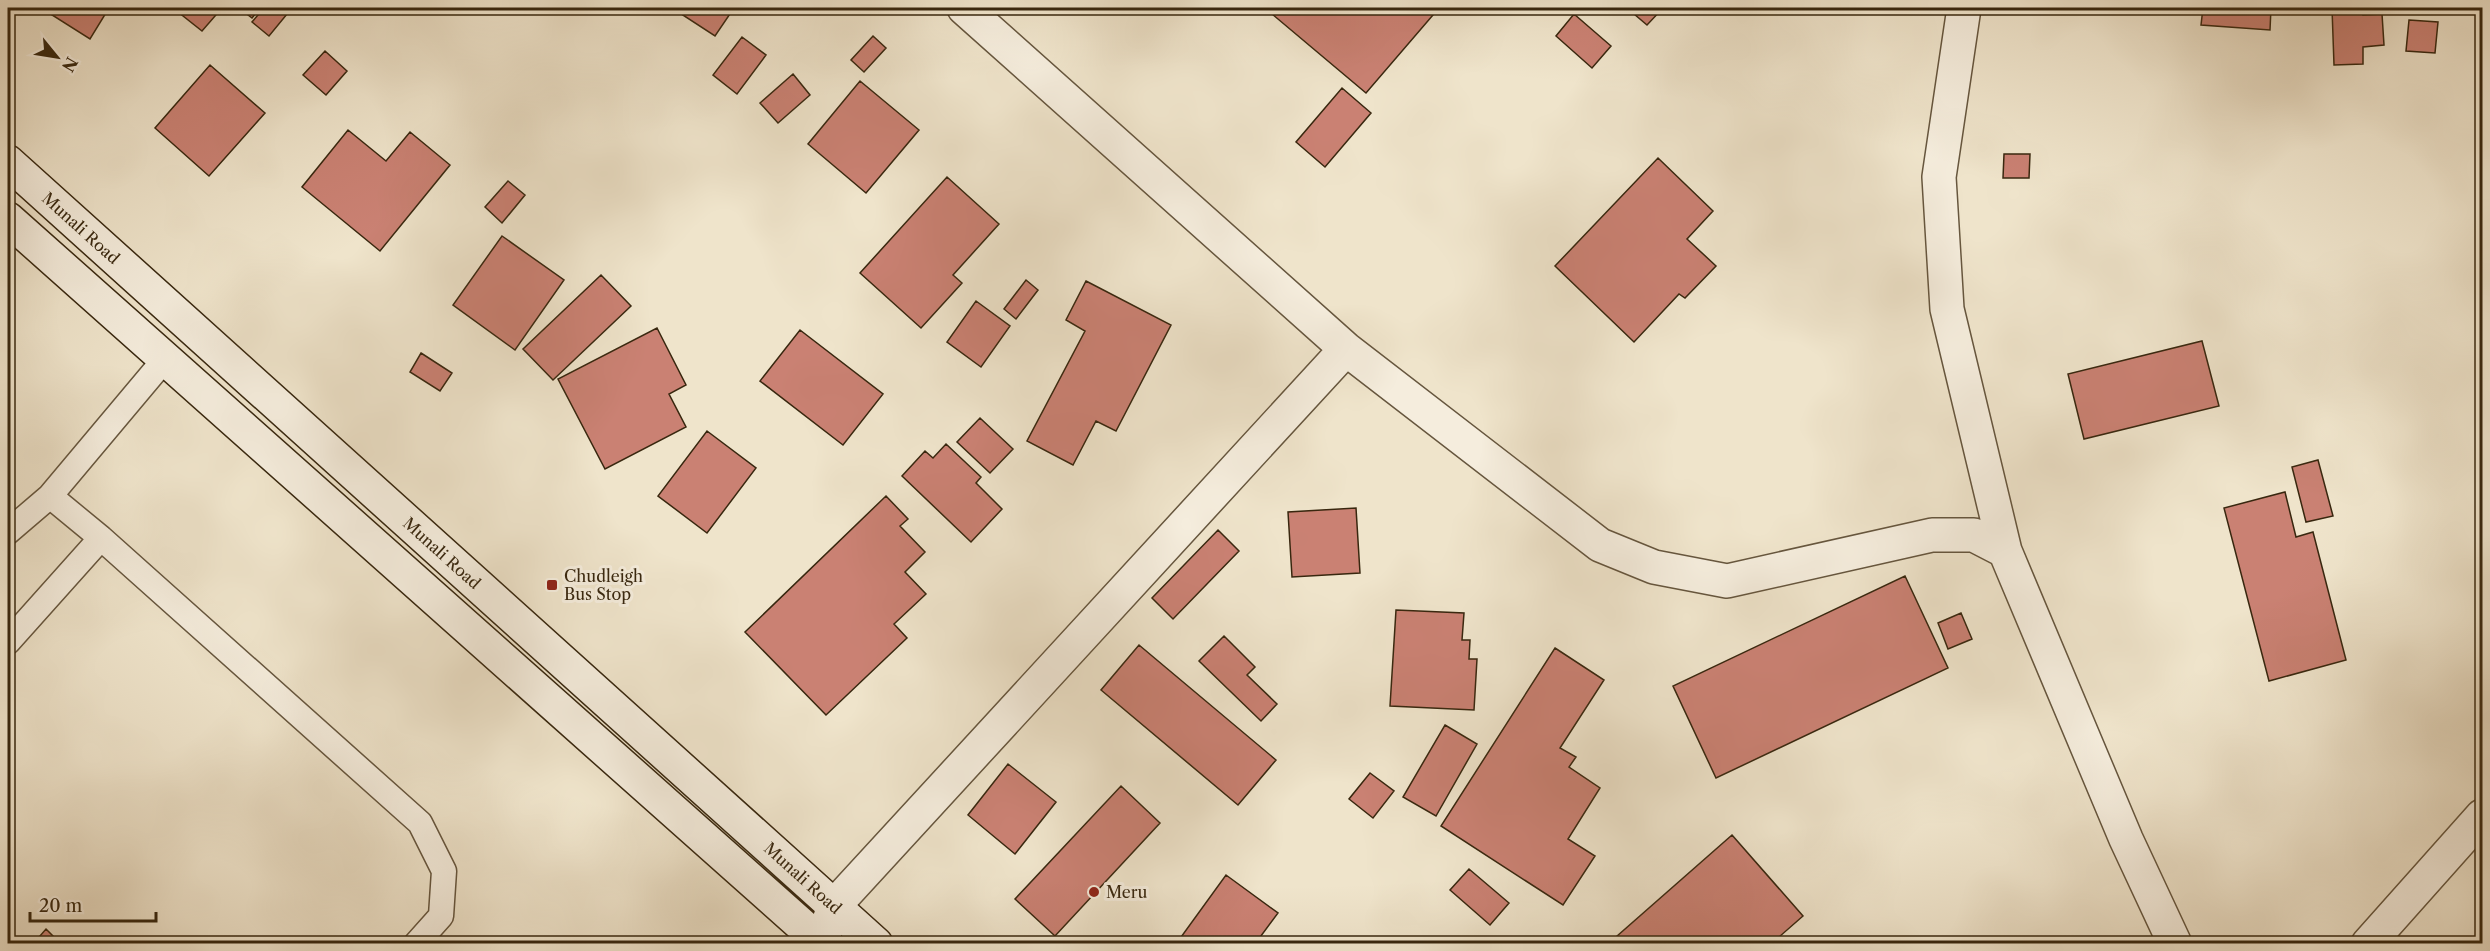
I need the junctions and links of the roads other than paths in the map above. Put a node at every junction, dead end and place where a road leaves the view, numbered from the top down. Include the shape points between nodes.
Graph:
1 (964, 8) edge
2 (1964, 8) edge
3 (8, 162) edge
4 (8, 219) edge
5 (1346, 349) junction
6 (165, 359) junction
7 (50, 496) junction
8 (8, 532) edge
9 (101, 538) junction
10 (2005, 551) junction
11 (8, 642) edge
12 (2482, 816) edge
13 (834, 906) junction
14 (822, 943) edge
15 (416, 944) edge
16 (876, 944) edge
17 (2175, 944) edge
18 (2368, 944) edge

1 - 5 street
2 - 10 street via 1939,177 1947,309
3 - 13 street, Munali Road
4 - 6 street
5 - 10 street via 1600,545 1654,567 1727,581 1932,535 1974,535
5 - 13 street
6 - 7 lane
6 - 14 street
7 - 8 lane
7 - 9 lane
9 - 11 lane
9 - 15 lane via 420,823 444,871 441,916
10 - 17 street via 2126,839
12 - 18 street
13 - 14 street
13 - 16 street, Munali Road

